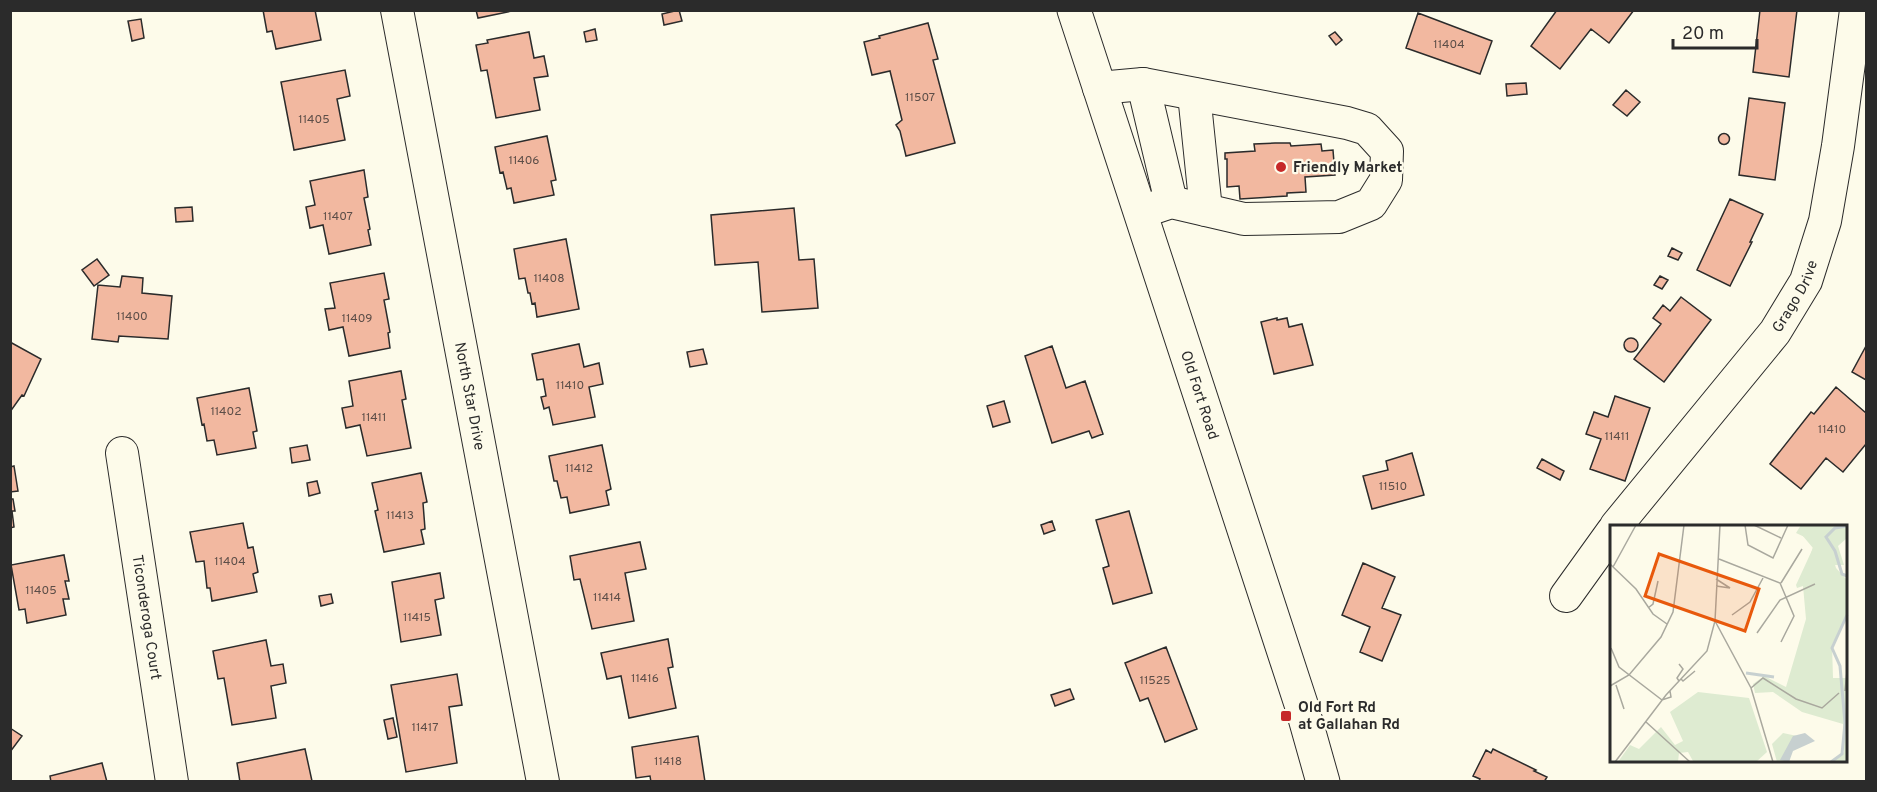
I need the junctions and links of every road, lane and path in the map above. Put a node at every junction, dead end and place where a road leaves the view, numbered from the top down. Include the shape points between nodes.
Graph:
1 (397, 10) edge
2 (1074, 10) edge
3 (1856, 10) edge
4 (1143, 84) junction
5 (1099, 88) junction
6 (1194, 94) junction
7 (1156, 207) junction
8 (1206, 210) junction
9 (122, 453) dead end
10 (1617, 525) edge
11 (1610, 533) edge
12 (1566, 596) dead end
13 (172, 782) edge
14 (543, 782) edge
15 (1323, 782) edge

1 - 14 street, North Star Drive
2 - 5 main road, Old Fort Road
3 - 10 street, Grago Drive via 1825,221 1806,281 1775,333
4 - 5 street
4 - 6 street
4 - 7 street
5 - 7 main road, Old Fort Road
6 - 8 street
6 - 8 street via 1367,129 1387,151 1386,180 1371,204 1339,217 1244,219
7 - 8 street
7 - 15 main road, Old Fort Road
9 - 13 street, Ticonderoga Court
11 - 12 street

